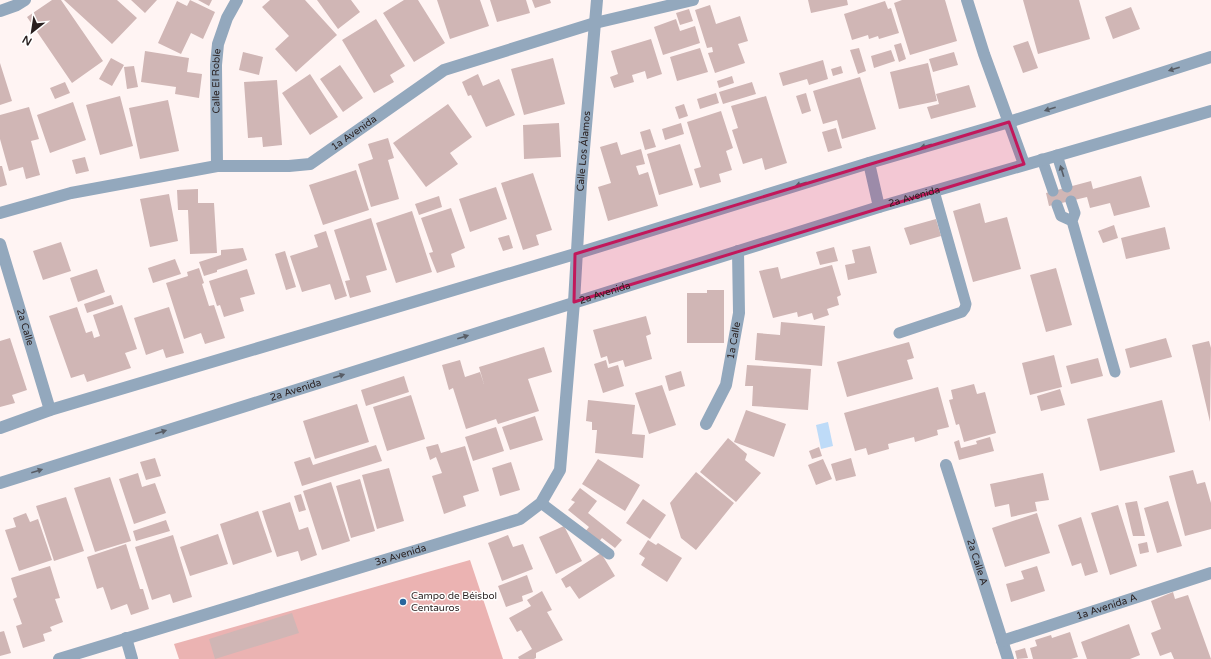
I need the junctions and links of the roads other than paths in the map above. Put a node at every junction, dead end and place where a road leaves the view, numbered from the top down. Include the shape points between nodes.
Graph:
1 (25, 0) edge
2 (237, 0) edge
3 (597, 0) edge
4 (693, 0) edge
5 (966, 0) edge
6 (0, 10) edge
7 (595, 23) junction
8 (1211, 57) edge
9 (1211, 111) edge
10 (1008, 122) junction
11 (1057, 155) junction
12 (1042, 159) junction
13 (868, 163) junction
14 (1024, 164) junction
15 (217, 166) junction
16 (1067, 187) dead end
17 (934, 191) junction
18 (1053, 191) dead end
19 (1071, 201) dead end
20 (1057, 204) dead end
21 (879, 207) junction
22 (0, 213) edge
23 (1072, 221) junction
24 (0, 244) edge
25 (738, 251) junction
26 (576, 254) junction
27 (574, 302) junction
28 (899, 333) dead end
29 (1115, 372) dead end
30 (50, 410) junction
31 (706, 424) dead end
32 (0, 428) edge
33 (946, 465) dead end
34 (0, 483) edge
35 (541, 503) junction
36 (609, 554) dead end
37 (1211, 573) edge
38 (126, 638) junction
39 (1002, 640) junction
40 (59, 659) edge
41 (132, 659) edge
42 (1008, 659) edge

1 - 6 street
2 - 15 street, Calle El Roble via 227,18 218,44
3 - 7 street, Calle Los Álamos
4 - 7 street, 1a Avenida
5 - 10 street
7 - 15 street, 1a Avenida via 444,70 310,164
7 - 26 street, Calle Los Álamos
8 -> 10 street
9 - 11 street, 2a Avenida
10 -> 13 street
10 - 14 street
11 - 12 street, 2a Avenida
16 -> 11 lane
12 - 14 street, 2a Avenida
12 - 18 lane
13 - 21 street
13 -> 26 street
14 - 17 street, 2a Avenida
15 - 22 street, 1a Avenida via 71,193
17 - 21 street, 2a Avenida
17 - 28 lane via 966,304 962,312
19 - 23 lane via 1075,213
20 - 23 lane via 1061,216
21 - 25 street, 2a Avenida
23 - 29 lane
24 - 30 street, 2a Calle
25 - 27 street, 2a Avenida
25 - 31 street, 1a Calle via 739,312 726,385
26 - 27 street, Calle Los Álamos
26 - 30 street
34 -> 27 street, 2a Avenida
27 - 35 street, 3a Avenida via 560,470
30 - 32 street
33 - 39 street, 2a Calle A
35 - 36 lane
35 - 38 street, 3a Avenida via 520,519
37 - 39 street, 1a Avenida A
38 - 40 street, 3a Avenida
38 - 41 street
39 - 42 street, 2a Calle A

